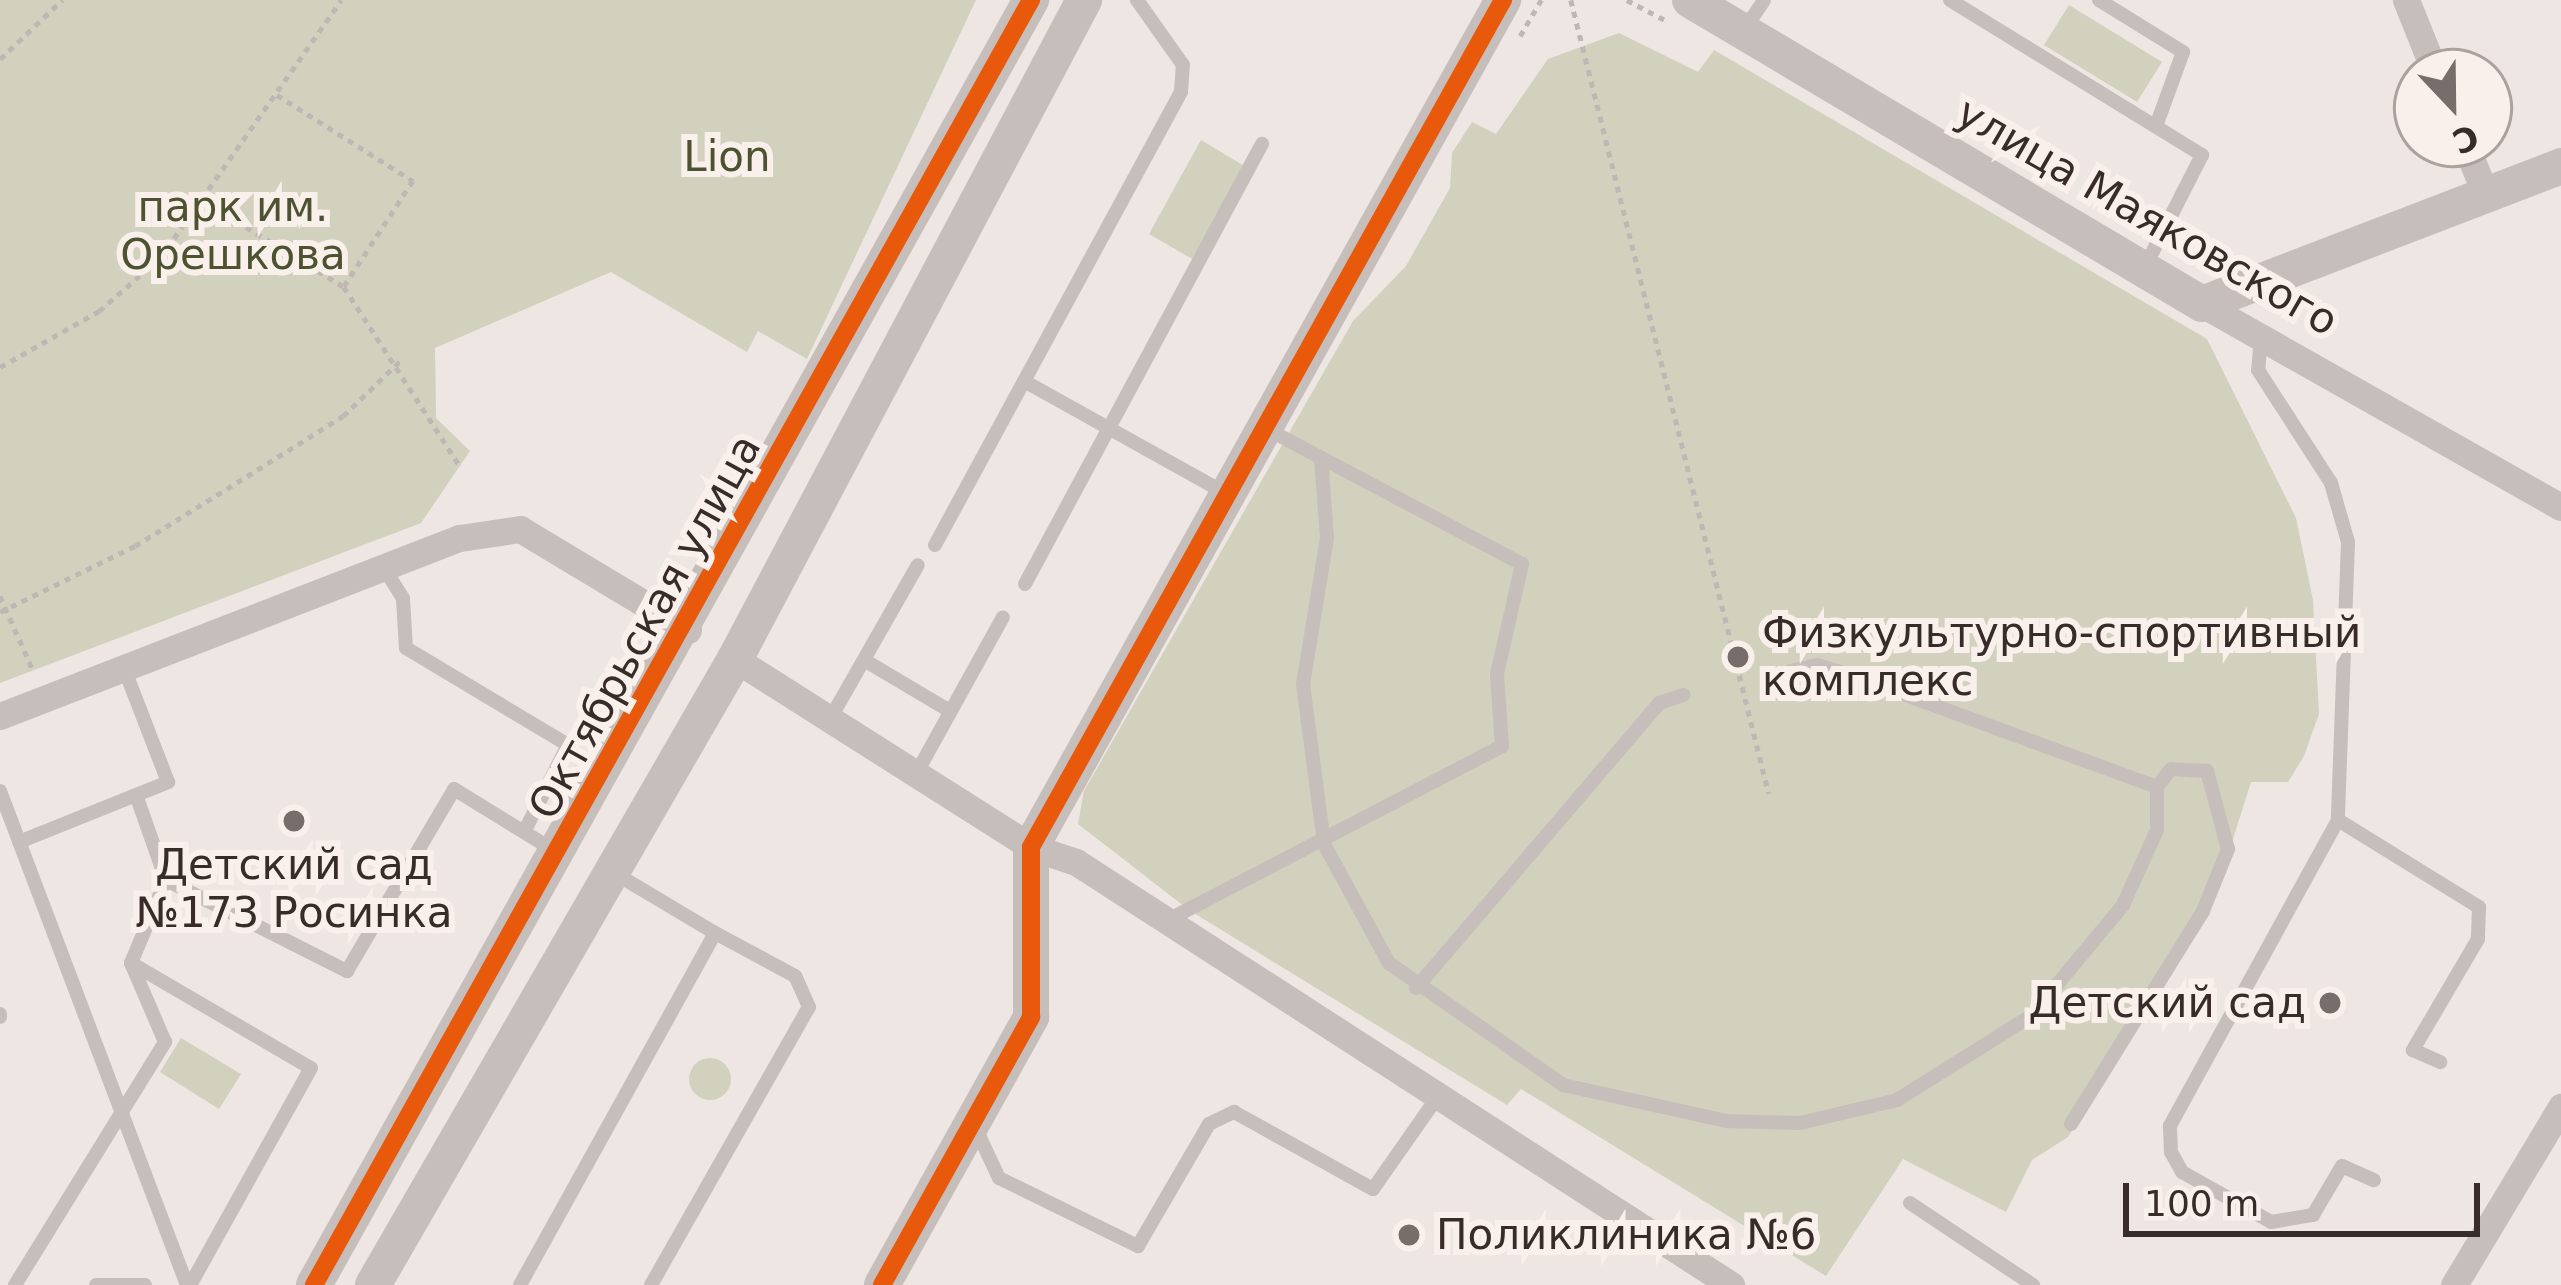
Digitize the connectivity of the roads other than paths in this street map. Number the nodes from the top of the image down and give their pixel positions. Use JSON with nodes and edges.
{"nodes":[{"id":1,"x":1031,"y":0,"type":"edge"},
{"id":2,"x":1084,"y":0,"type":"edge"},
{"id":3,"x":1137,"y":0,"type":"edge"},
{"id":4,"x":1503,"y":0,"type":"edge"},
{"id":5,"x":1690,"y":0,"type":"edge"},
{"id":6,"x":1764,"y":0,"type":"edge"},
{"id":7,"x":1950,"y":0,"type":"edge"},
{"id":8,"x":2099,"y":0,"type":"edge"},
{"id":9,"x":2406,"y":0,"type":"edge"},
{"id":10,"x":1743,"y":32,"type":"junction"},
{"id":11,"x":2425,"y":48,"type":"edge"},
{"id":12,"x":2156,"y":125,"type":"junction"},
{"id":13,"x":1262,"y":145,"type":"dead end"},
{"id":14,"x":2561,"y":166,"type":"edge"},
{"id":15,"x":2475,"y":168,"type":"edge"},
{"id":16,"x":938,"y":170,"type":"junction"},
{"id":17,"x":2486,"y":194,"type":"junction"},
{"id":18,"x":980,"y":195,"type":"junction"},
{"id":19,"x":2144,"y":269,"type":"junction"},
{"id":20,"x":2202,"y":304,"type":"junction"},
{"id":21,"x":2261,"y":338,"type":"junction"},
{"id":22,"x":1024,"y":381,"type":"junction"},
{"id":23,"x":1109,"y":428,"type":"junction"},
{"id":24,"x":1264,"y":428,"type":"junction"},
{"id":25,"x":1321,"y":458,"type":"junction"},
{"id":26,"x":1228,"y":494,"type":"junction"},
{"id":27,"x":2561,"y":507,"type":"edge"},
{"id":28,"x":935,"y":545,"type":"dead end"},
{"id":29,"x":918,"y":565,"type":"dead end"},
{"id":30,"x":384,"y":568,"type":"junction"},
{"id":31,"x":1024,"y":584,"type":"dead end"},
{"id":32,"x":1003,"y":617,"type":"dead end"},
{"id":33,"x":688,"y":630,"type":"junction"},
{"id":34,"x":735,"y":658,"type":"junction"},
{"id":35,"x":864,"y":660,"type":"junction"},
{"id":36,"x":124,"y":668,"type":"junction"},
{"id":37,"x":1791,"y":671,"type":"dead end"},
{"id":38,"x":1684,"y":695,"type":"dead end"},
{"id":39,"x":950,"y":711,"type":"junction"},
{"id":40,"x":0,"y":716,"type":"edge"},
{"id":41,"x":830,"y":719,"type":"junction"},
{"id":42,"x":916,"y":774,"type":"junction"},
{"id":43,"x":2157,"y":787,"type":"junction"},
{"id":44,"x":0,"y":791,"type":"edge"},
{"id":45,"x":136,"y":795,"type":"junction"},
{"id":46,"x":2338,"y":820,"type":"junction"},
{"id":47,"x":524,"y":832,"type":"junction"},
{"id":48,"x":20,"y":842,"type":"junction"},
{"id":49,"x":1324,"y":844,"type":"junction"},
{"id":50,"x":1031,"y":847,"type":"junction"},
{"id":51,"x":560,"y":854,"type":"junction"},
{"id":52,"x":612,"y":871,"type":"junction"},
{"id":53,"x":166,"y":880,"type":"junction"},
{"id":54,"x":1166,"y":921,"type":"junction"},
{"id":55,"x":715,"y":934,"type":"junction"},
{"id":56,"x":131,"y":963,"type":"junction"},
{"id":57,"x":1416,"y":988,"type":"junction"},
{"id":58,"x":2440,"y":1061,"type":"dead end"},
{"id":59,"x":1438,"y":1096,"type":"junction"},
{"id":60,"x":2561,"y":1107,"type":"edge"},
{"id":61,"x":123,"y":1115,"type":"junction"},
{"id":62,"x":2071,"y":1124,"type":"dead end"},
{"id":63,"x":976,"y":1129,"type":"junction"},
{"id":64,"x":2374,"y":1180,"type":"dead end"},
{"id":65,"x":1910,"y":1203,"type":"dead end"},
{"id":66,"x":15,"y":1285,"type":"edge"},
{"id":67,"x":96,"y":1285,"type":"edge"},
{"id":68,"x":145,"y":1285,"type":"edge"},
{"id":69,"x":189,"y":1285,"type":"edge"},
{"id":70,"x":314,"y":1285,"type":"edge"},
{"id":71,"x":373,"y":1285,"type":"edge"},
{"id":72,"x":520,"y":1285,"type":"edge"},
{"id":73,"x":651,"y":1285,"type":"edge"},
{"id":74,"x":882,"y":1285,"type":"edge"},
{"id":75,"x":1731,"y":1285,"type":"edge"},
{"id":76,"x":2033,"y":1285,"type":"edge"},
{"id":77,"x":2454,"y":1285,"type":"edge"}],
"edges":[{"from":1,"to":16,"type":"street","name":"Октябрьская улица"},
{"from":2,"to":18,"type":"street"},
{"from":3,"to":22,"type":"lane"},
{"from":4,"to":24,"type":"street"},
{"from":5,"to":10,"type":"street","name":"улица Маяковского"},
{"from":6,"to":10,"type":"lane"},
{"from":7,"to":12,"type":"lane"},
{"from":8,"to":12,"type":"lane"},
{"from":9,"to":11,"type":"street"},
{"from":10,"to":19,"type":"street","name":"улица Маяковского"},
{"from":12,"to":19,"type":"lane"},
{"from":13,"to":23,"type":"lane"},
{"from":14,"to":17,"type":"street"},
{"from":15,"to":17,"type":"street"},
{"from":16,"to":18,"type":"street"},
{"from":16,"to":33,"type":"street","name":"Октябрьская улица"},
{"from":17,"to":20,"type":"street"},
{"from":18,"to":34,"type":"street"},
{"from":19,"to":20,"type":"street","name":"улица Маяковского"},
{"from":20,"to":21,"type":"street","name":"улица Маяковского"},
{"from":21,"to":27,"type":"street","name":"улица Маяковского"},
{"from":21,"to":46,"type":"lane"},
{"from":22,"to":23,"type":"lane"},
{"from":22,"to":28,"type":"lane"},
{"from":23,"to":26,"type":"lane"},
{"from":23,"to":31,"type":"lane"},
{"from":24,"to":25,"type":"lane"},
{"from":24,"to":26,"type":"street"},
{"from":25,"to":49,"type":"lane"},
{"from":25,"to":49,"type":"lane"},
{"from":26,"to":50,"type":"street"},
{"from":29,"to":35,"type":"lane"},
{"from":30,"to":33,"type":"street"},
{"from":30,"to":36,"type":"street"},
{"from":30,"to":47,"type":"lane"},
{"from":32,"to":39,"type":"lane"},
{"from":33,"to":51,"type":"street","name":"Октябрьская улица"},
{"from":34,"to":41,"type":"street"},
{"from":34,"to":52,"type":"street"},
{"from":35,"to":39,"type":"lane"},
{"from":35,"to":41,"type":"lane"},
{"from":36,"to":40,"type":"street"},
{"from":36,"to":45,"type":"lane"},
{"from":37,"to":43,"type":"lane"},
{"from":38,"to":57,"type":"lane"},
{"from":39,"to":42,"type":"lane"},
{"from":41,"to":42,"type":"street"},
{"from":42,"to":50,"type":"street"},
{"from":43,"to":57,"type":"lane"},
{"from":43,"to":62,"type":"lane"},
{"from":44,"to":48,"type":"lane"},
{"from":45,"to":48,"type":"lane"},
{"from":45,"to":53,"type":"lane"},
{"from":46,"to":58,"type":"lane"},
{"from":46,"to":64,"type":"lane"},
{"from":47,"to":51,"type":"lane"},
{"from":47,"to":53,"type":"lane"},
{"from":48,"to":61,"type":"lane"},
{"from":49,"to":54,"type":"lane"},
{"from":49,"to":57,"type":"lane"},
{"from":50,"to":54,"type":"street"},
{"from":50,"to":63,"type":"street"},
{"from":51,"to":70,"type":"street","name":"Октябрьская улица"},
{"from":52,"to":55,"type":"lane"},
{"from":52,"to":71,"type":"street"},
{"from":53,"to":56,"type":"lane"},
{"from":54,"to":59,"type":"street"},
{"from":55,"to":72,"type":"lane"},
{"from":55,"to":73,"type":"lane"},
{"from":56,"to":61,"type":"lane"},
{"from":56,"to":69,"type":"lane"},
{"from":59,"to":63,"type":"lane"},
{"from":59,"to":75,"type":"street"},
{"from":60,"to":77,"type":"street"},
{"from":61,"to":66,"type":"lane"},
{"from":61,"to":69,"type":"lane"},
{"from":63,"to":74,"type":"street"},
{"from":65,"to":76,"type":"lane"},
{"from":67,"to":68,"type":"lane"}]}
